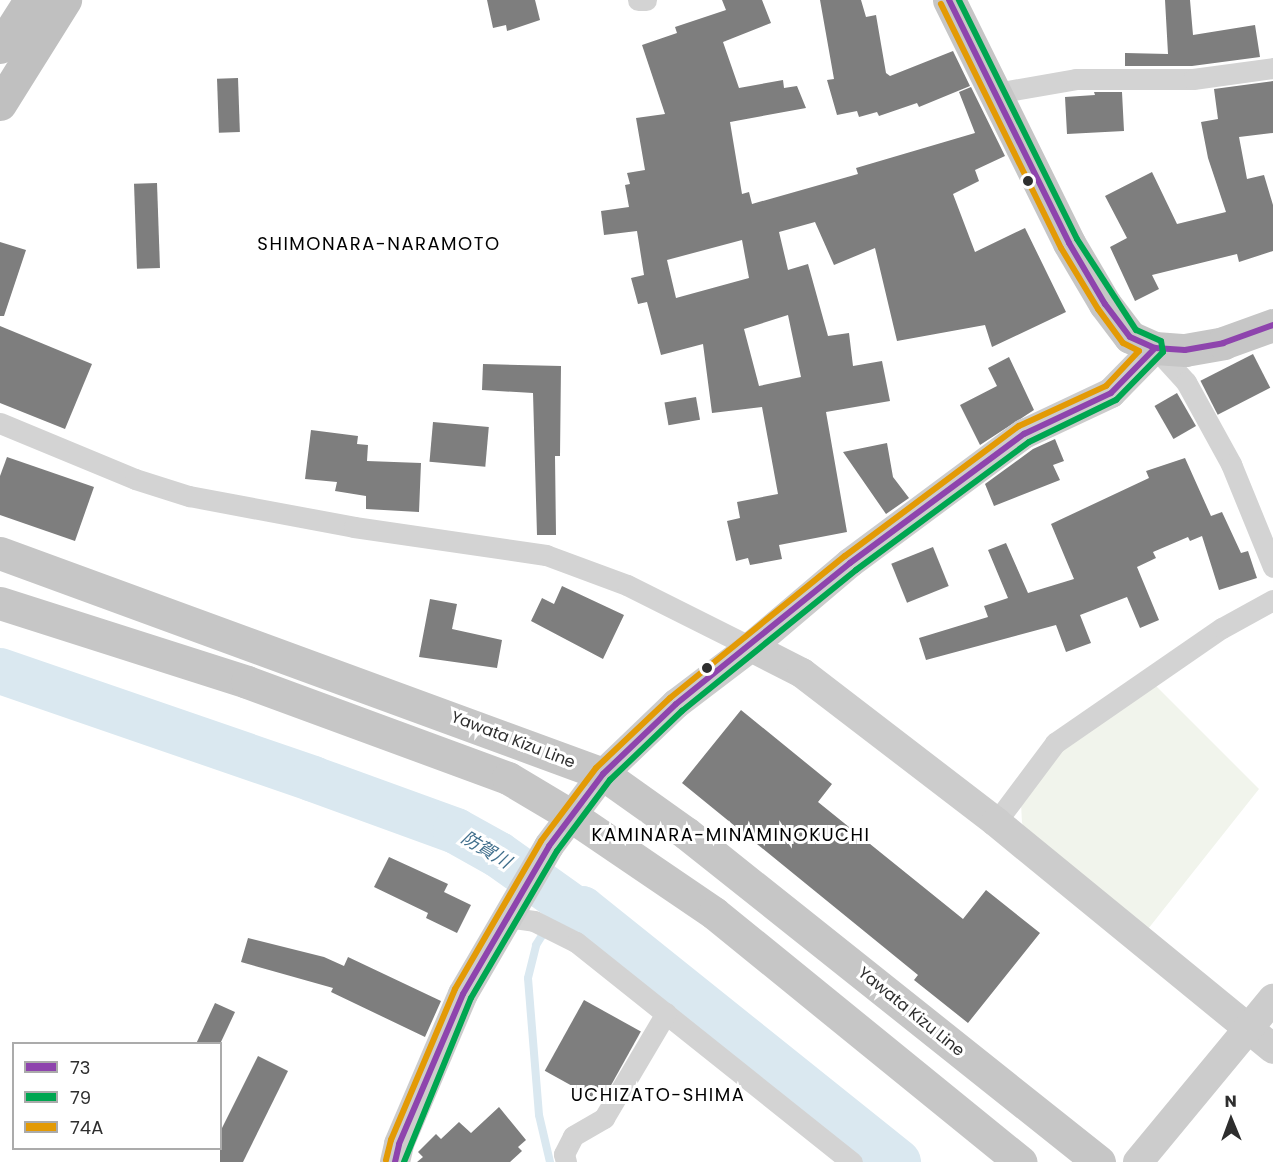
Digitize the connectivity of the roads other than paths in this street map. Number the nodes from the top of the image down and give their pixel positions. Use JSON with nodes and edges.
{"nodes":[{"id":1,"x":65,"y":0,"type":"edge"},
{"id":2,"x":638,"y":0,"type":"edge"},
{"id":3,"x":645,"y":0,"type":"edge"},
{"id":4,"x":949,"y":0,"type":"edge"},
{"id":5,"x":25,"y":2,"type":"edge"},
{"id":6,"x":0,"y":47,"type":"edge"},
{"id":7,"x":1273,"y":68,"type":"edge"},
{"id":8,"x":996,"y":93,"type":"junction"},
{"id":9,"x":0,"y":104,"type":"edge"},
{"id":10,"x":1273,"y":325,"type":"edge"},
{"id":11,"x":1155,"y":348,"type":"junction"},
{"id":12,"x":0,"y":423,"type":"edge"},
{"id":13,"x":0,"y":553,"type":"edge"},
{"id":14,"x":1273,"y":567,"type":"edge"},
{"id":15,"x":1273,"y":600,"type":"edge"},
{"id":16,"x":0,"y":603,"type":"edge"},
{"id":17,"x":752,"y":647,"type":"junction"},
{"id":18,"x":603,"y":774,"type":"junction"},
{"id":19,"x":570,"y":815,"type":"junction"},
{"id":20,"x":996,"y":822,"type":"junction"},
{"id":21,"x":506,"y":917,"type":"junction"},
{"id":22,"x":1273,"y":999,"type":"edge"},
{"id":23,"x":666,"y":1013,"type":"junction"},
{"id":24,"x":1248,"y":1029,"type":"junction"},
{"id":25,"x":1273,"y":1049,"type":"edge"},
{"id":26,"x":395,"y":1162,"type":"edge"},
{"id":27,"x":566,"y":1162,"type":"edge"},
{"id":28,"x":852,"y":1162,"type":"edge"},
{"id":29,"x":1020,"y":1162,"type":"edge"},
{"id":30,"x":1099,"y":1162,"type":"edge"},
{"id":31,"x":1138,"y":1162,"type":"edge"}],
"edges":[{"from":1,"to":9,"type":"highway"},
{"from":2,"to":3,"type":"street"},
{"from":4,"to":8,"type":"main road"},
{"from":5,"to":6,"type":"highway"},
{"from":7,"to":8,"type":"street"},
{"from":8,"to":11,"type":"main road"},
{"from":10,"to":11,"type":"main road"},
{"from":11,"to":14,"type":"street"},
{"from":11,"to":17,"type":"main road"},
{"from":12,"to":17,"type":"street"},
{"from":13,"to":18,"type":"main road","name":"Yawata Kizu Line"},
{"from":15,"to":20,"type":"street"},
{"from":16,"to":19,"type":"main road"},
{"from":17,"to":18,"type":"main road"},
{"from":17,"to":20,"type":"main road"},
{"from":18,"to":19,"type":"main road"},
{"from":18,"to":30,"type":"main road","name":"Yawata Kizu Line"},
{"from":19,"to":21,"type":"main road"},
{"from":19,"to":29,"type":"main road"},
{"from":20,"to":24,"type":"main road"},
{"from":21,"to":23,"type":"street"},
{"from":21,"to":26,"type":"main road"},
{"from":22,"to":24,"type":"main road"},
{"from":23,"to":27,"type":"street"},
{"from":23,"to":28,"type":"street"},
{"from":24,"to":25,"type":"main road"},
{"from":24,"to":31,"type":"main road"}]}
